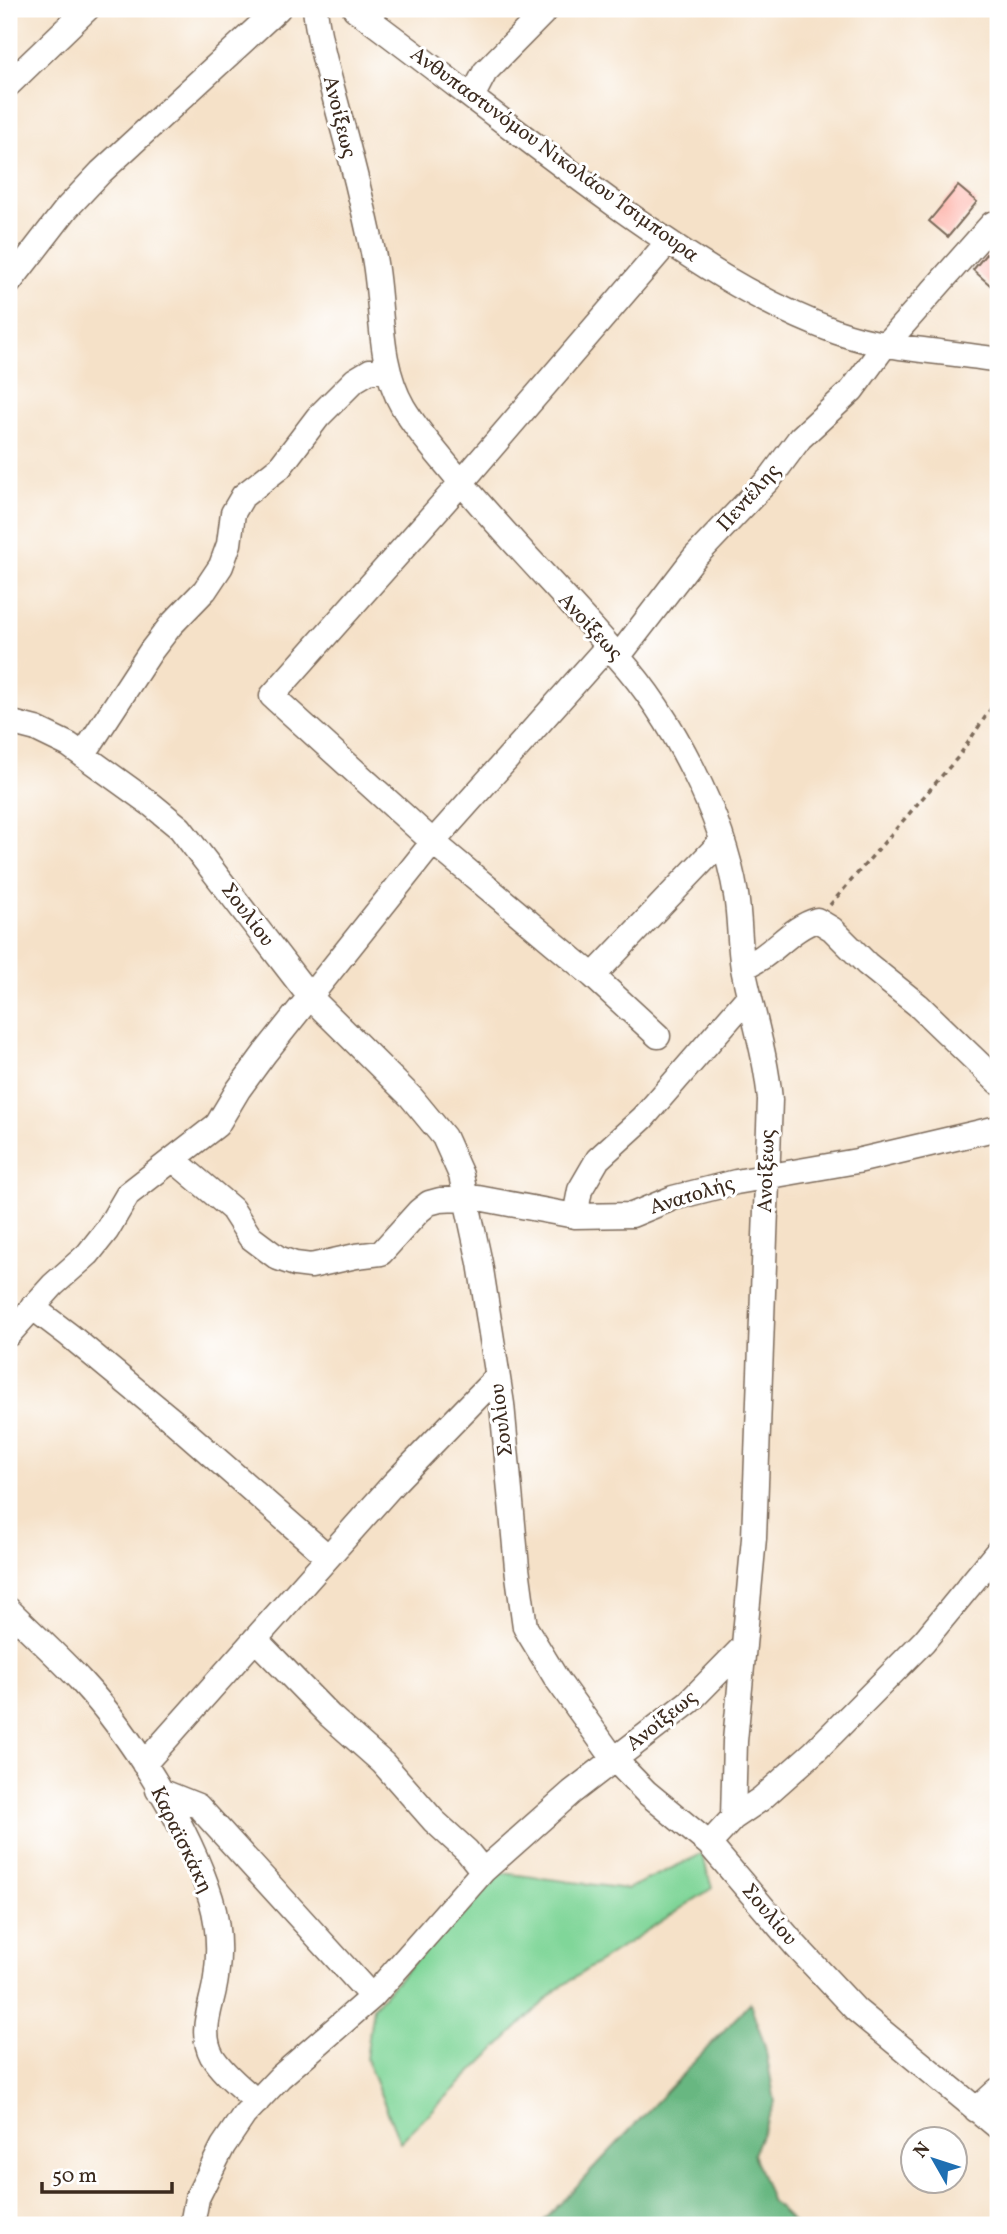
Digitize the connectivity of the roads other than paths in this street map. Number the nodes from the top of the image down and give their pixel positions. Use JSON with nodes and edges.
{"nodes":[{"id":1,"x":87,"y":9,"type":"edge"},
{"id":2,"x":278,"y":9,"type":"edge"},
{"id":3,"x":315,"y":9,"type":"edge"},
{"id":4,"x":355,"y":9,"type":"edge"},
{"id":5,"x":547,"y":9,"type":"edge"},
{"id":6,"x":9,"y":84,"type":"edge"},
{"id":7,"x":472,"y":97,"type":"junction"},
{"id":8,"x":992,"y":224,"type":"dead end"},
{"id":9,"x":668,"y":242,"type":"junction"},
{"id":10,"x":9,"y":283,"type":"edge"},
{"id":11,"x":885,"y":345,"type":"junction"},
{"id":12,"x":998,"y":360,"type":"edge"},
{"id":13,"x":388,"y":369,"type":"junction"},
{"id":14,"x":461,"y":483,"type":"junction"},
{"id":15,"x":613,"y":651,"type":"junction"},
{"id":16,"x":9,"y":722,"type":"edge"},
{"id":17,"x":83,"y":755,"type":"junction"},
{"id":18,"x":722,"y":841,"type":"junction"},
{"id":19,"x":433,"y":842,"type":"junction"},
{"id":20,"x":743,"y":967,"type":"junction"},
{"id":21,"x":593,"y":976,"type":"junction"},
{"id":22,"x":749,"y":996,"type":"junction"},
{"id":23,"x":310,"y":997,"type":"junction"},
{"id":24,"x":658,"y":1036,"type":"dead end"},
{"id":25,"x":998,"y":1082,"type":"edge"},
{"id":26,"x":998,"y":1128,"type":"edge"},
{"id":27,"x":174,"y":1160,"type":"junction"},
{"id":28,"x":767,"y":1175,"type":"junction"},
{"id":29,"x":467,"y":1198,"type":"junction"},
{"id":30,"x":575,"y":1216,"type":"junction"},
{"id":31,"x":32,"y":1307,"type":"junction"},
{"id":32,"x":9,"y":1334,"type":"edge"},
{"id":33,"x":497,"y":1377,"type":"junction"},
{"id":34,"x":998,"y":1551,"type":"edge"},
{"id":35,"x":327,"y":1556,"type":"junction"},
{"id":36,"x":9,"y":1610,"type":"edge"},
{"id":37,"x":254,"y":1639,"type":"junction"},
{"id":38,"x":744,"y":1646,"type":"junction"},
{"id":39,"x":614,"y":1759,"type":"junction"},
{"id":40,"x":144,"y":1764,"type":"junction"},
{"id":41,"x":158,"y":1790,"type":"junction"},
{"id":42,"x":733,"y":1818,"type":"junction"},
{"id":43,"x":709,"y":1844,"type":"junction"},
{"id":44,"x":484,"y":1871,"type":"junction"},
{"id":45,"x":372,"y":1997,"type":"junction"},
{"id":46,"x":998,"y":2090,"type":"edge"},
{"id":47,"x":257,"y":2102,"type":"junction"},
{"id":48,"x":976,"y":2110,"type":"junction"},
{"id":49,"x":998,"y":2127,"type":"edge"},
{"id":50,"x":192,"y":2225,"type":"edge"}],
"edges":[{"from":1,"to":6,"type":"street"},
{"from":2,"to":10,"type":"street"},
{"from":3,"to":13,"type":"street","name":"Ανοίξεως"},
{"from":4,"to":7,"type":"street","name":"Ανθυπαστυνόμου Νικολάου Τσιμπουρα"},
{"from":5,"to":7,"type":"street"},
{"from":7,"to":9,"type":"street","name":"Ανθυπαστυνόμου Νικολάου Τσιμπουρα"},
{"from":8,"to":11,"type":"street","name":"Πεντέλης"},
{"from":9,"to":11,"type":"street","name":"Ανθυπαστυνόμου Νικολάου Τσιμπουρα"},
{"from":9,"to":14,"type":"street"},
{"from":11,"to":12,"type":"street","name":"Ανθυπαστυνόμου Νικολάου Τσιμπουρα"},
{"from":11,"to":15,"type":"street","name":"Πεντέλης"},
{"from":13,"to":14,"type":"street","name":"Ανοίξεως"},
{"from":13,"to":17,"type":"street"},
{"from":14,"to":15,"type":"street","name":"Ανοίξεως"},
{"from":14,"to":19,"type":"street"},
{"from":15,"to":18,"type":"street","name":"Ανοίξεως"},
{"from":15,"to":19,"type":"street","name":"Πεντέλης"},
{"from":16,"to":17,"type":"street","name":"Σουλίου"},
{"from":17,"to":23,"type":"street","name":"Σουλίου"},
{"from":18,"to":20,"type":"street","name":"Ανοίξεως"},
{"from":18,"to":21,"type":"street"},
{"from":19,"to":21,"type":"street"},
{"from":19,"to":23,"type":"street","name":"Πεντέλης"},
{"from":20,"to":22,"type":"street","name":"Ανοίξεως"},
{"from":20,"to":25,"type":"street"},
{"from":21,"to":24,"type":"street"},
{"from":22,"to":28,"type":"street","name":"Ανοίξεως"},
{"from":22,"to":30,"type":"street"},
{"from":23,"to":27,"type":"street","name":"Πεντέλης"},
{"from":23,"to":29,"type":"street","name":"Σουλίου"},
{"from":26,"to":28,"type":"street","name":"Ανατολής"},
{"from":27,"to":29,"type":"street","name":"Ανατολής"},
{"from":27,"to":31,"type":"street","name":"Πεντέλης"},
{"from":28,"to":30,"type":"street","name":"Ανατολής"},
{"from":28,"to":38,"type":"street","name":"Ανοίξεως"},
{"from":29,"to":30,"type":"street","name":"Ανατολής"},
{"from":29,"to":33,"type":"street","name":"Σουλίου"},
{"from":31,"to":32,"type":"street","name":"Πεντέλης"},
{"from":31,"to":35,"type":"street"},
{"from":33,"to":35,"type":"street"},
{"from":33,"to":39,"type":"street","name":"Σουλίου"},
{"from":34,"to":42,"type":"street"},
{"from":35,"to":37,"type":"street"},
{"from":36,"to":40,"type":"street","name":"Καραϊσκάκη"},
{"from":37,"to":40,"type":"street"},
{"from":37,"to":44,"type":"street"},
{"from":38,"to":39,"type":"street","name":"Ανοίξεως"},
{"from":38,"to":42,"type":"street"},
{"from":39,"to":43,"type":"street","name":"Σουλίου"},
{"from":39,"to":44,"type":"street","name":"Ανοίξεως"},
{"from":40,"to":41,"type":"street","name":"Καραϊσκάκη"},
{"from":41,"to":45,"type":"street"},
{"from":41,"to":47,"type":"street","name":"Καραϊσκάκη"},
{"from":42,"to":43,"type":"street"},
{"from":43,"to":48,"type":"street","name":"Σουλίου"},
{"from":44,"to":45,"type":"street","name":"Ανοίξεως"},
{"from":45,"to":47,"type":"street","name":"Ανοίξεως"},
{"from":46,"to":48,"type":"street"},
{"from":47,"to":50,"type":"street","name":"Ανοίξεως"},
{"from":48,"to":49,"type":"street","name":"Σουλίου"}]}
